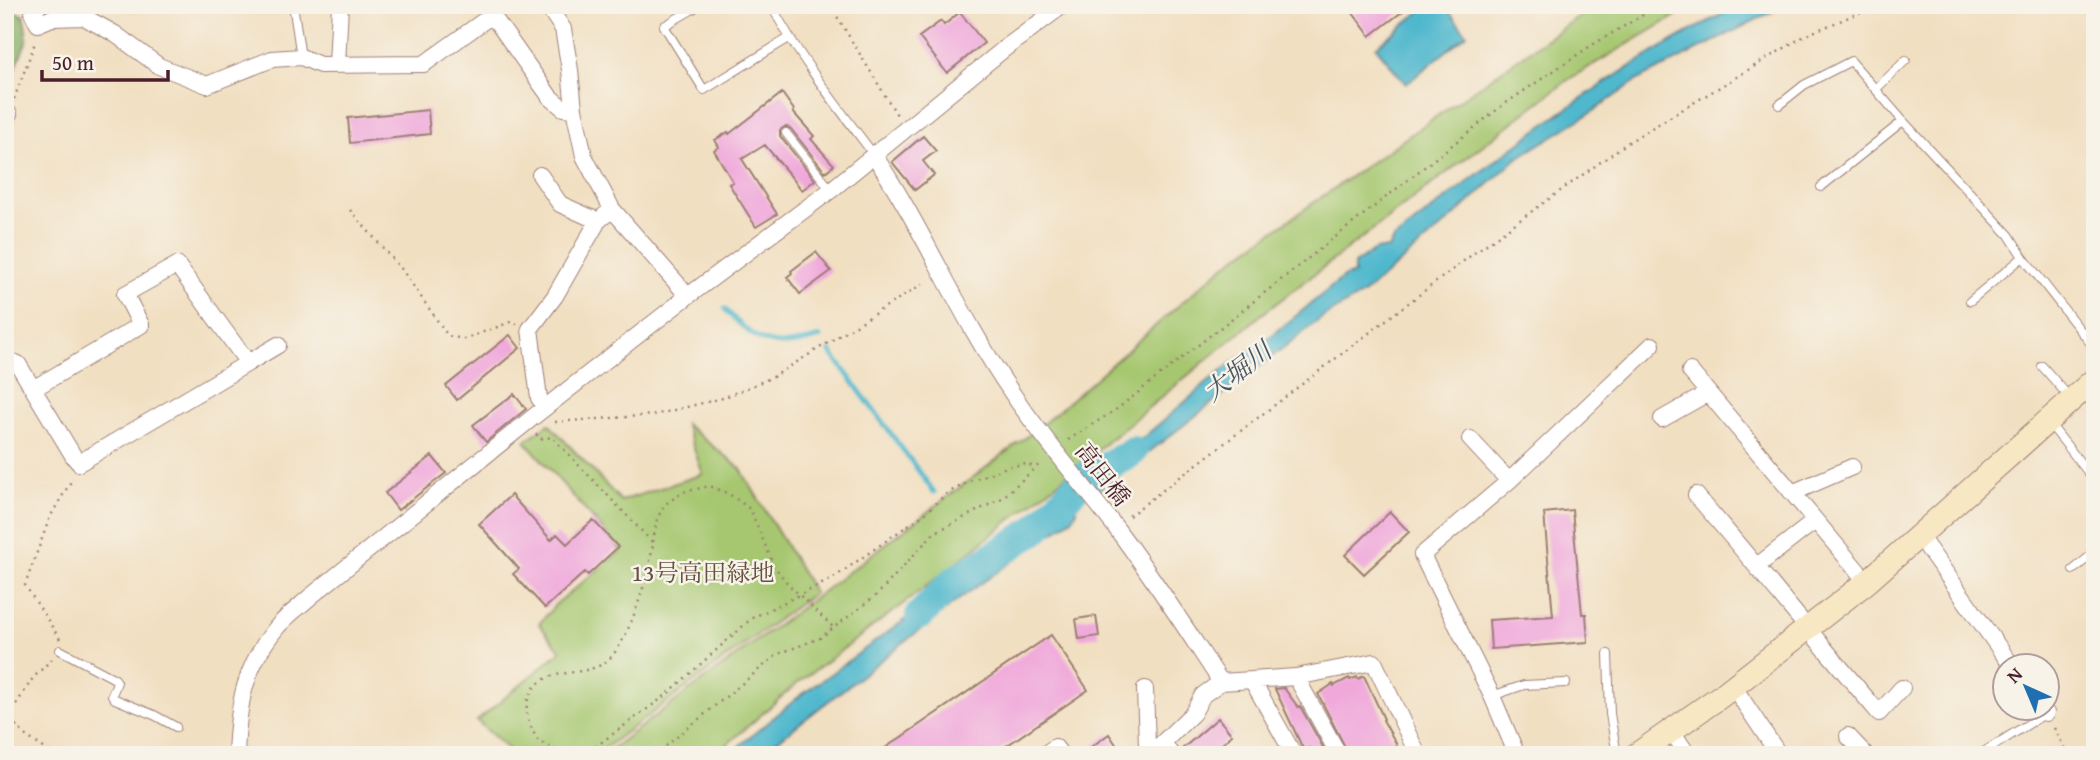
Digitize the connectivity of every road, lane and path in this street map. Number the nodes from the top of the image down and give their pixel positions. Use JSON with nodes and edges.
{"nodes":[{"id":1,"x":39,"y":5,"type":"edge"},
{"id":2,"x":340,"y":5,"type":"edge"},
{"id":3,"x":547,"y":5,"type":"edge"},
{"id":4,"x":700,"y":5,"type":"edge"},
{"id":5,"x":771,"y":5,"type":"edge"},
{"id":6,"x":830,"y":5,"type":"edge"},
{"id":7,"x":1063,"y":5,"type":"edge"},
{"id":8,"x":1660,"y":5,"type":"edge"},
{"id":9,"x":1878,"y":5,"type":"edge"},
{"id":10,"x":489,"y":10,"type":"edge"},
{"id":11,"x":294,"y":11,"type":"dead end"},
{"id":12,"x":43,"y":24,"type":"junction"},
{"id":13,"x":789,"y":38,"type":"junction"},
{"id":14,"x":301,"y":57,"type":"junction"},
{"id":15,"x":1906,"y":60,"type":"dead end"},
{"id":16,"x":337,"y":65,"type":"junction"},
{"id":17,"x":1876,"y":89,"type":"junction"},
{"id":18,"x":1779,"y":105,"type":"dead end"},
{"id":19,"x":574,"y":109,"type":"junction"},
{"id":20,"x":7,"y":113,"type":"edge"},
{"id":21,"x":1903,"y":121,"type":"junction"},
{"id":22,"x":906,"y":129,"type":"junction"},
{"id":23,"x":786,"y":133,"type":"dead end"},
{"id":24,"x":874,"y":155,"type":"junction"},
{"id":25,"x":540,"y":175,"type":"dead end"},
{"id":26,"x":1821,"y":187,"type":"dead end"},
{"id":27,"x":831,"y":190,"type":"junction"},
{"id":28,"x":612,"y":209,"type":"junction"},
{"id":29,"x":350,"y":210,"type":"dead end"},
{"id":30,"x":598,"y":221,"type":"junction"},
{"id":31,"x":2023,"y":257,"type":"junction"},
{"id":32,"x":941,"y":273,"type":"junction"},
{"id":33,"x":688,"y":296,"type":"junction"},
{"id":34,"x":1970,"y":300,"type":"dead end"},
{"id":35,"x":530,"y":329,"type":"junction"},
{"id":36,"x":278,"y":345,"type":"dead end"},
{"id":37,"x":1652,"y":345,"type":"dead end"},
{"id":38,"x":2095,"y":349,"type":"edge"},
{"id":39,"x":5,"y":359,"type":"edge"},
{"id":40,"x":248,"y":363,"type":"junction"},
{"id":41,"x":2042,"y":366,"type":"dead end"},
{"id":42,"x":1690,"y":371,"type":"dead end"},
{"id":43,"x":2095,"y":379,"type":"edge"},
{"id":44,"x":33,"y":389,"type":"junction"},
{"id":45,"x":1708,"y":393,"type":"junction"},
{"id":46,"x":2072,"y":400,"type":"junction"},
{"id":47,"x":541,"y":411,"type":"junction"},
{"id":48,"x":1662,"y":419,"type":"dead end"},
{"id":49,"x":2048,"y":422,"type":"junction"},
{"id":50,"x":534,"y":432,"type":"dead end"},
{"id":51,"x":1470,"y":439,"type":"dead end"},
{"id":52,"x":1055,"y":451,"type":"junction"},
{"id":53,"x":79,"y":463,"type":"junction"},
{"id":54,"x":1852,"y":467,"type":"dead end"},
{"id":55,"x":1034,"y":469,"type":"junction"},
{"id":56,"x":1509,"y":481,"type":"junction"},
{"id":57,"x":2095,"y":481,"type":"edge"},
{"id":58,"x":1792,"y":493,"type":"junction"},
{"id":59,"x":1696,"y":495,"type":"dead end"},
{"id":60,"x":1815,"y":521,"type":"junction"},
{"id":61,"x":1115,"y":526,"type":"junction"},
{"id":62,"x":1920,"y":537,"type":"junction"},
{"id":63,"x":653,"y":543,"type":"junction"},
{"id":64,"x":2095,"y":552,"type":"edge"},
{"id":65,"x":1757,"y":566,"type":"junction"},
{"id":66,"x":2073,"y":570,"type":"dead end"},
{"id":67,"x":1867,"y":582,"type":"junction"},
{"id":68,"x":799,"y":596,"type":"junction"},
{"id":69,"x":834,"y":628,"type":"junction"},
{"id":70,"x":1806,"y":629,"type":"junction"},
{"id":71,"x":60,"y":650,"type":"junction"},
{"id":72,"x":2002,"y":652,"type":"edge"},
{"id":73,"x":1608,"y":654,"type":"dead end"},
{"id":74,"x":1296,"y":677,"type":"junction"},
{"id":75,"x":1252,"y":680,"type":"junction"},
{"id":76,"x":1221,"y":682,"type":"junction"},
{"id":77,"x":1566,"y":682,"type":"dead end"},
{"id":78,"x":1733,"y":686,"type":"junction"},
{"id":79,"x":1902,"y":688,"type":"dead end"},
{"id":80,"x":1145,"y":689,"type":"dead end"},
{"id":81,"x":1492,"y":696,"type":"junction"},
{"id":82,"x":2027,"y":722,"type":"edge"},
{"id":83,"x":2050,"y":722,"type":"edge"},
{"id":84,"x":176,"y":727,"type":"dead end"},
{"id":85,"x":1671,"y":730,"type":"junction"},
{"id":86,"x":1848,"y":736,"type":"dead end"},
{"id":87,"x":1166,"y":739,"type":"junction"},
{"id":88,"x":1152,"y":753,"type":"edge"},
{"id":89,"x":1415,"y":754,"type":"edge"},
{"id":90,"x":54,"y":755,"type":"edge"},
{"id":91,"x":236,"y":755,"type":"edge"},
{"id":92,"x":569,"y":755,"type":"edge"},
{"id":93,"x":584,"y":755,"type":"edge"},
{"id":94,"x":655,"y":755,"type":"edge"},
{"id":95,"x":1044,"y":755,"type":"edge"},
{"id":96,"x":1061,"y":755,"type":"edge"},
{"id":97,"x":1175,"y":755,"type":"edge"},
{"id":98,"x":1294,"y":755,"type":"edge"},
{"id":99,"x":1339,"y":755,"type":"edge"},
{"id":100,"x":1517,"y":755,"type":"edge"},
{"id":101,"x":1617,"y":755,"type":"edge"},
{"id":102,"x":1636,"y":755,"type":"edge"},
{"id":103,"x":1688,"y":755,"type":"edge"},
{"id":104,"x":1779,"y":755,"type":"edge"},
{"id":105,"x":1866,"y":755,"type":"edge"},
{"id":106,"x":1979,"y":755,"type":"edge"},
{"id":107,"x":2068,"y":755,"type":"edge"}],
"edges":[{"from":1,"to":12,"type":"street"},
{"from":2,"to":16,"type":"street"},
{"from":3,"to":19,"type":"street"},
{"from":4,"to":13,"type":"lane"},
{"from":5,"to":13,"type":"lane"},
{"from":6,"to":22,"type":"path"},
{"from":7,"to":22,"type":"street"},
{"from":8,"to":52,"type":"path"},
{"from":9,"to":61,"type":"path"},
{"from":10,"to":16,"type":"street"},
{"from":10,"to":19,"type":"street"},
{"from":11,"to":14,"type":"lane"},
{"from":12,"to":14,"type":"street"},
{"from":12,"to":20,"type":"path"},
{"from":13,"to":24,"type":"lane"},
{"from":14,"to":16,"type":"street"},
{"from":15,"to":17,"type":"lane"},
{"from":17,"to":18,"type":"lane"},
{"from":17,"to":21,"type":"lane"},
{"from":19,"to":28,"type":"street"},
{"from":21,"to":26,"type":"lane"},
{"from":21,"to":31,"type":"lane"},
{"from":22,"to":24,"type":"street"},
{"from":23,"to":27,"type":"lane"},
{"from":24,"to":27,"type":"street"},
{"from":24,"to":32,"type":"street","name":"高田橋"},
{"from":25,"to":30,"type":"street"},
{"from":27,"to":33,"type":"street"},
{"from":28,"to":30,"type":"street"},
{"from":28,"to":33,"type":"street"},
{"from":29,"to":35,"type":"path"},
{"from":30,"to":35,"type":"street"},
{"from":31,"to":34,"type":"lane"},
{"from":31,"to":38,"type":"lane"},
{"from":32,"to":47,"type":"path"},
{"from":32,"to":52,"type":"street","name":"高田橋"},
{"from":33,"to":47,"type":"street"},
{"from":35,"to":47,"type":"street"},
{"from":36,"to":40,"type":"street"},
{"from":37,"to":56,"type":"street"},
{"from":39,"to":44,"type":"street"},
{"from":40,"to":44,"type":"street"},
{"from":40,"to":53,"type":"street"},
{"from":41,"to":46,"type":"lane"},
{"from":42,"to":45,"type":"street"},
{"from":43,"to":46,"type":"street"},
{"from":44,"to":53,"type":"street"},
{"from":45,"to":48,"type":"street"},
{"from":45,"to":58,"type":"street"},
{"from":46,"to":49,"type":"street"},
{"from":47,"to":91,"type":"street"},
{"from":49,"to":57,"type":"lane"},
{"from":49,"to":62,"type":"street"},
{"from":50,"to":63,"type":"path"},
{"from":51,"to":56,"type":"street"},
{"from":52,"to":55,"type":"path"},
{"from":52,"to":61,"type":"street","name":"高田橋"},
{"from":53,"to":71,"type":"path"},
{"from":54,"to":58,"type":"street"},
{"from":55,"to":68,"type":"path"},
{"from":55,"to":69,"type":"path"},
{"from":56,"to":81,"type":"street"},
{"from":58,"to":60,"type":"street"},
{"from":59,"to":65,"type":"street"},
{"from":60,"to":65,"type":"street"},
{"from":60,"to":67,"type":"street"},
{"from":61,"to":76,"type":"street","name":"高田橋"},
{"from":62,"to":67,"type":"street"},
{"from":62,"to":72,"type":"street"},
{"from":63,"to":68,"type":"path"},
{"from":63,"to":92,"type":"path"},
{"from":64,"to":66,"type":"lane"},
{"from":65,"to":70,"type":"street"},
{"from":67,"to":70,"type":"street"},
{"from":68,"to":69,"type":"path"},
{"from":68,"to":93,"type":"path"},
{"from":69,"to":94,"type":"path"},
{"from":70,"to":78,"type":"street"},
{"from":70,"to":79,"type":"street"},
{"from":71,"to":84,"type":"lane"},
{"from":71,"to":90,"type":"path"},
{"from":73,"to":101,"type":"lane"},
{"from":74,"to":75,"type":"street"},
{"from":74,"to":89,"type":"street"},
{"from":74,"to":99,"type":"street"},
{"from":75,"to":76,"type":"street"},
{"from":75,"to":98,"type":"street"},
{"from":76,"to":87,"type":"street"},
{"from":77,"to":81,"type":"lane"},
{"from":78,"to":85,"type":"street"},
{"from":78,"to":104,"type":"street"},
{"from":80,"to":88,"type":"street"},
{"from":81,"to":100,"type":"street"},
{"from":82,"to":106,"type":"lane"},
{"from":83,"to":107,"type":"path"},
{"from":85,"to":102,"type":"street"},
{"from":85,"to":103,"type":"street"},
{"from":86,"to":105,"type":"street"},
{"from":87,"to":88,"type":"street"},
{"from":87,"to":97,"type":"lane"},
{"from":95,"to":96,"type":"street"}]}
